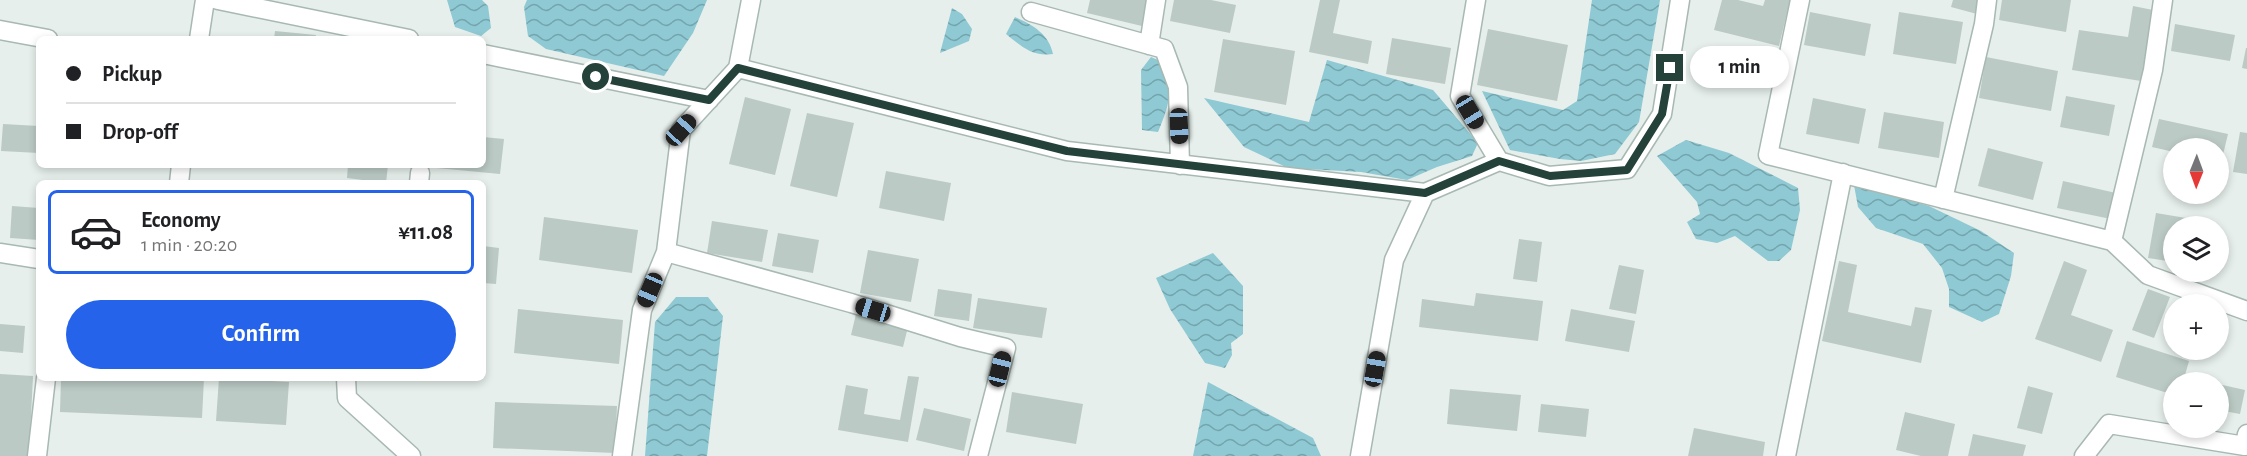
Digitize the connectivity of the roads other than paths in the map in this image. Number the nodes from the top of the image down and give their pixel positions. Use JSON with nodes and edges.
{"nodes":[{"id":1,"x":205,"y":0,"type":"edge"},
{"id":2,"x":218,"y":0,"type":"edge"},
{"id":3,"x":751,"y":0,"type":"edge"},
{"id":4,"x":1156,"y":0,"type":"edge"},
{"id":5,"x":1476,"y":0,"type":"edge"},
{"id":6,"x":1680,"y":0,"type":"edge"},
{"id":7,"x":1800,"y":0,"type":"edge"},
{"id":8,"x":1988,"y":0,"type":"edge"},
{"id":9,"x":2163,"y":0,"type":"edge"},
{"id":10,"x":1031,"y":12,"type":"dead end"},
{"id":11,"x":0,"y":30,"type":"edge"},
{"id":12,"x":199,"y":36,"type":"edge"},
{"id":13,"x":394,"y":36,"type":"edge"},
{"id":14,"x":36,"y":37,"type":"edge"},
{"id":15,"x":1149,"y":45,"type":"junction"},
{"id":16,"x":486,"y":55,"type":"edge"},
{"id":17,"x":738,"y":68,"type":"junction"},
{"id":18,"x":709,"y":100,"type":"junction"},
{"id":19,"x":1499,"y":161,"type":"junction"},
{"id":20,"x":1180,"y":165,"type":"junction"},
{"id":21,"x":1843,"y":173,"type":"junction"},
{"id":22,"x":1425,"y":193,"type":"junction"},
{"id":23,"x":1943,"y":199,"type":"junction"},
{"id":24,"x":2112,"y":241,"type":"junction"},
{"id":25,"x":666,"y":252,"type":"junction"},
{"id":26,"x":0,"y":253,"type":"edge"},
{"id":27,"x":36,"y":259,"type":"edge"},
{"id":28,"x":2247,"y":311,"type":"edge"},
{"id":29,"x":46,"y":381,"type":"edge"},
{"id":30,"x":346,"y":381,"type":"edge"},
{"id":31,"x":2247,"y":434,"type":"edge"},
{"id":32,"x":37,"y":456,"type":"edge"},
{"id":33,"x":411,"y":456,"type":"edge"},
{"id":34,"x":622,"y":456,"type":"edge"},
{"id":35,"x":978,"y":456,"type":"edge"},
{"id":36,"x":1360,"y":456,"type":"edge"},
{"id":37,"x":1786,"y":456,"type":"edge"},
{"id":38,"x":2084,"y":456,"type":"edge"}],
"edges":[{"from":1,"to":12,"type":"street"},
{"from":2,"to":13,"type":"street"},
{"from":3,"to":17,"type":"street"},
{"from":4,"to":15,"type":"street"},
{"from":5,"to":19,"type":"street"},
{"from":6,"to":19,"type":"street"},
{"from":7,"to":21,"type":"street"},
{"from":8,"to":23,"type":"street"},
{"from":9,"to":24,"type":"street"},
{"from":10,"to":15,"type":"street"},
{"from":11,"to":14,"type":"street"},
{"from":15,"to":20,"type":"street"},
{"from":16,"to":18,"type":"street"},
{"from":17,"to":18,"type":"street"},
{"from":17,"to":20,"type":"street"},
{"from":18,"to":25,"type":"street"},
{"from":19,"to":22,"type":"street"},
{"from":20,"to":22,"type":"street"},
{"from":21,"to":23,"type":"street"},
{"from":21,"to":37,"type":"street"},
{"from":22,"to":36,"type":"street"},
{"from":23,"to":24,"type":"street"},
{"from":24,"to":28,"type":"street"},
{"from":25,"to":34,"type":"street"},
{"from":25,"to":35,"type":"street"},
{"from":26,"to":27,"type":"street"},
{"from":29,"to":32,"type":"street"},
{"from":30,"to":33,"type":"street"},
{"from":31,"to":38,"type":"street"}]}
